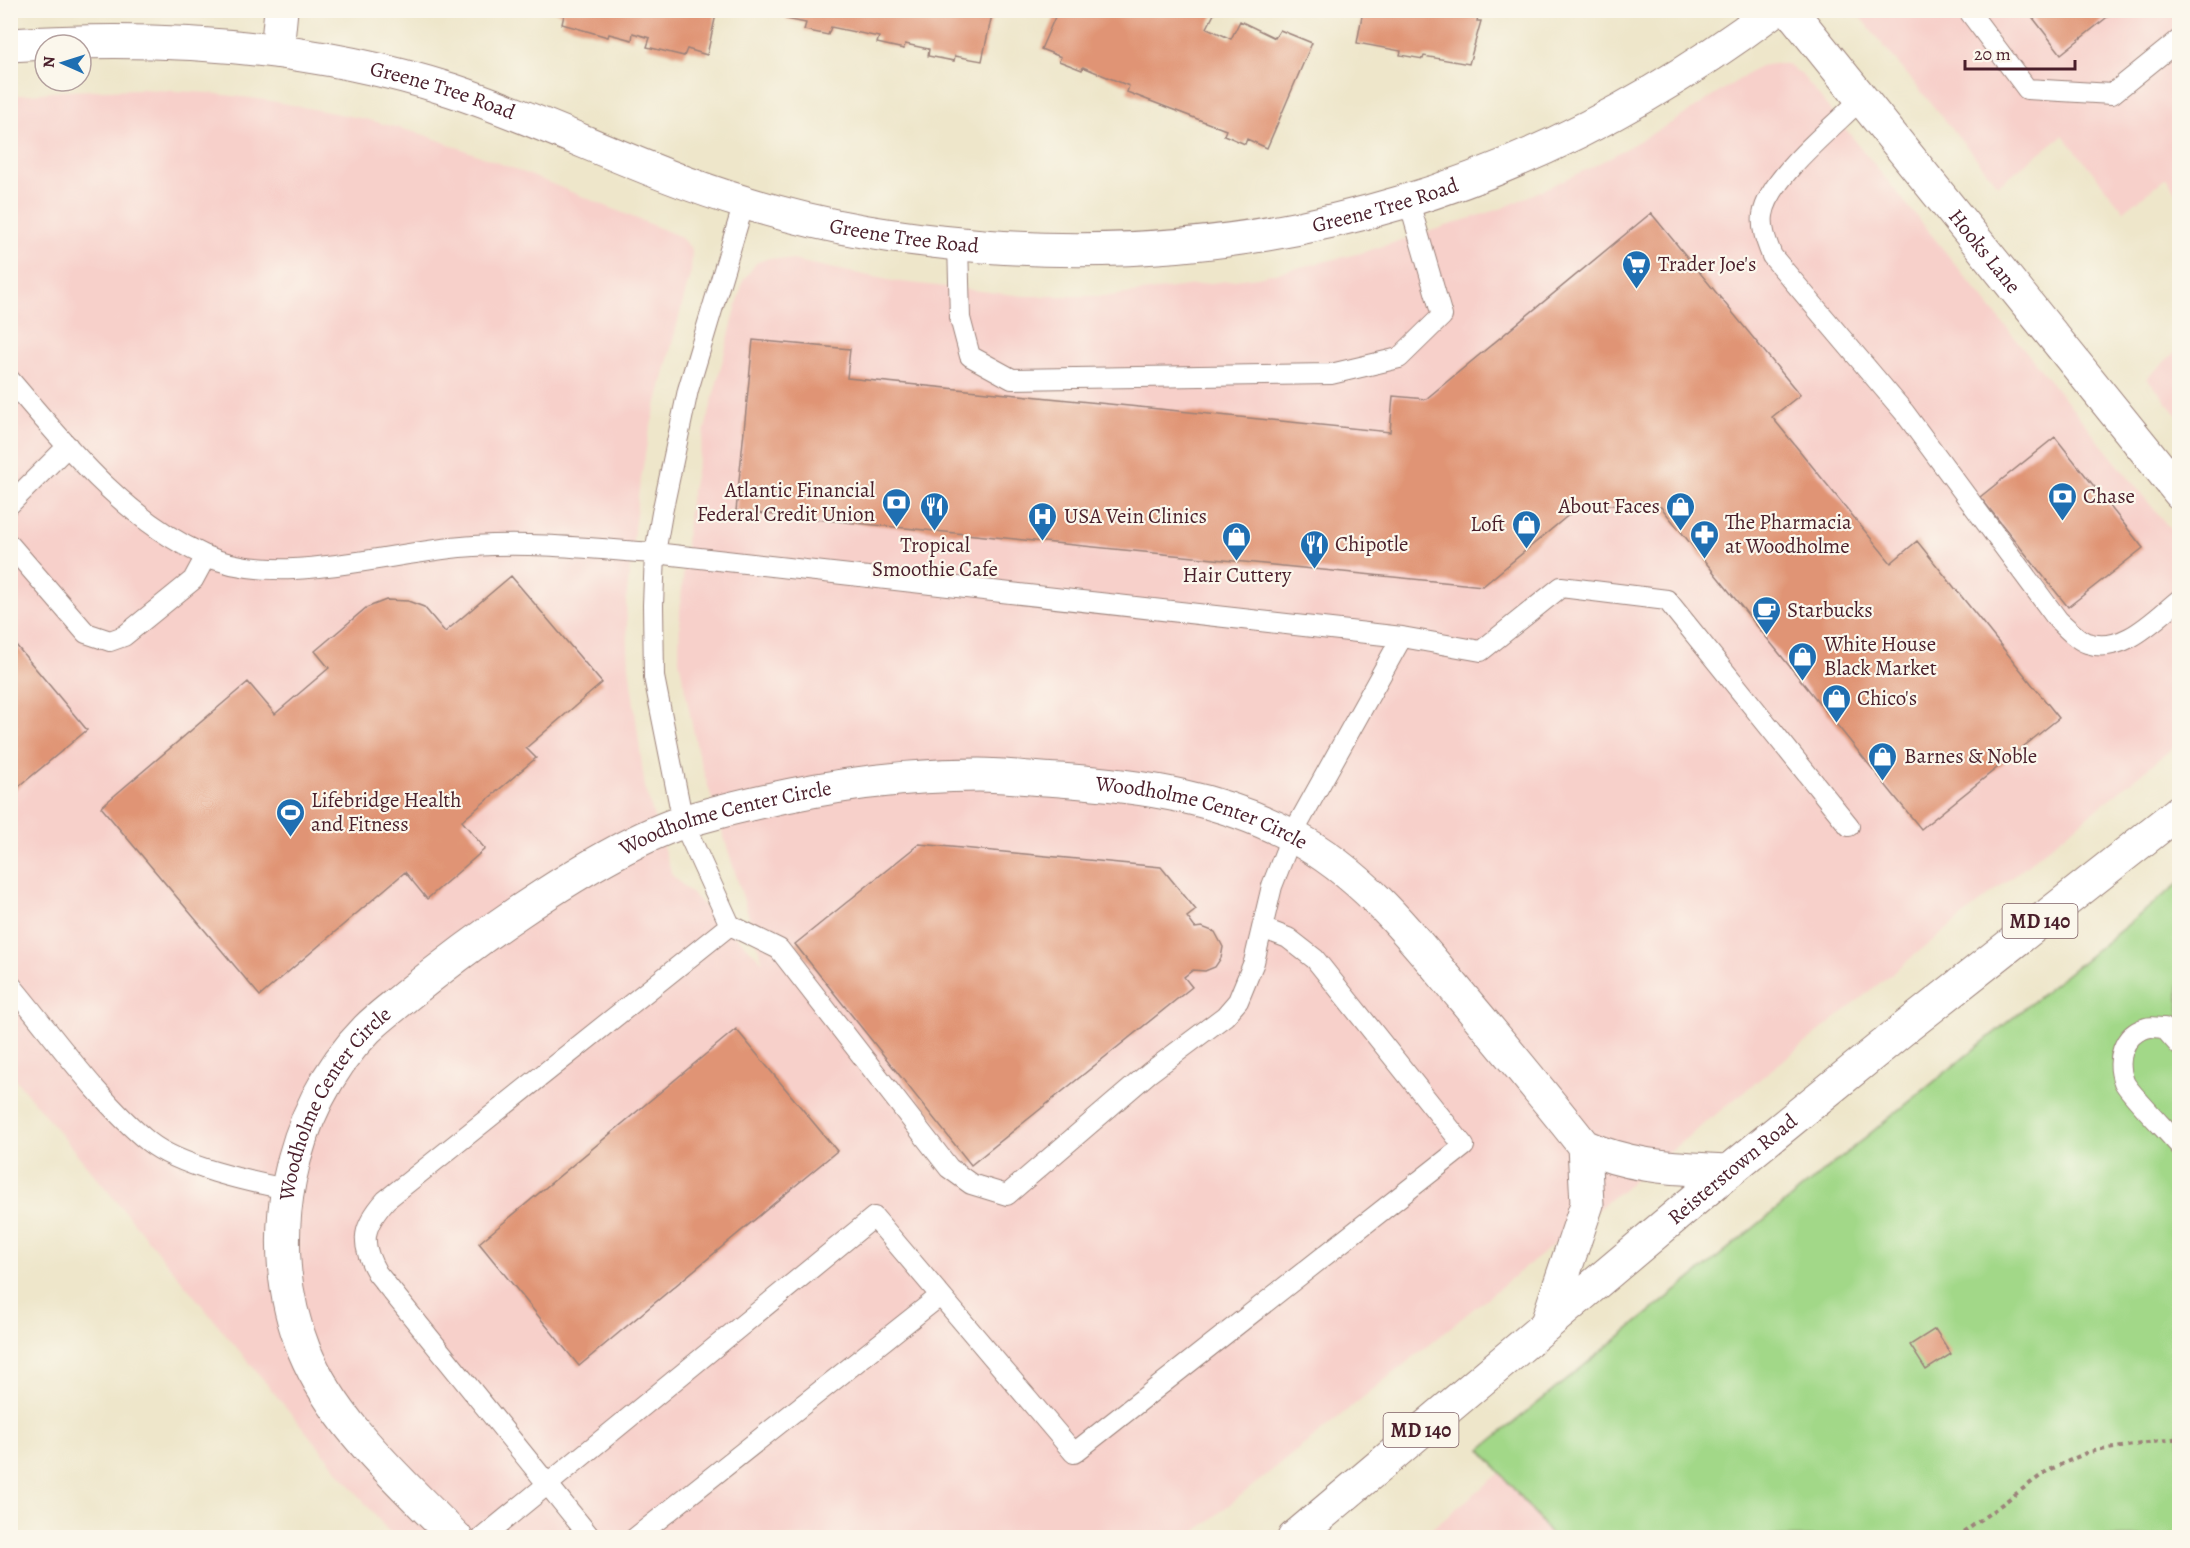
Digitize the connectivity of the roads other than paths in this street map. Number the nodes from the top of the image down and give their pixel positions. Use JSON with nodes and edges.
{"nodes":[{"id":1,"x":281,"y":10,"type":"edge"},
{"id":2,"x":1774,"y":10,"type":"edge"},
{"id":3,"x":1790,"y":10,"type":"edge"},
{"id":4,"x":1968,"y":10,"type":"edge"},
{"id":5,"x":2180,"y":39,"type":"edge"},
{"id":6,"x":10,"y":45,"type":"edge"},
{"id":7,"x":278,"y":51,"type":"junction"},
{"id":8,"x":1860,"y":100,"type":"junction"},
{"id":9,"x":1409,"y":202,"type":"junction"},
{"id":10,"x":744,"y":203,"type":"junction"},
{"id":11,"x":958,"y":244,"type":"junction"},
{"id":12,"x":10,"y":380,"type":"edge"},
{"id":13,"x":68,"y":446,"type":"junction"},
{"id":14,"x":2180,"y":493,"type":"edge"},
{"id":15,"x":10,"y":504,"type":"edge"},
{"id":16,"x":10,"y":545,"type":"edge"},
{"id":17,"x":655,"y":553,"type":"junction"},
{"id":18,"x":206,"y":556,"type":"junction"},
{"id":19,"x":2180,"y":598,"type":"edge"},
{"id":20,"x":1402,"y":637,"type":"junction"},
{"id":21,"x":2180,"y":811,"type":"edge"},
{"id":22,"x":682,"y":822,"type":"junction"},
{"id":23,"x":1849,"y":826,"type":"dead end"},
{"id":24,"x":1292,"y":835,"type":"junction"},
{"id":25,"x":730,"y":925,"type":"junction"},
{"id":26,"x":1262,"y":928,"type":"junction"},
{"id":27,"x":10,"y":984,"type":"edge"},
{"id":28,"x":2180,"y":1046,"type":"edge"},
{"id":29,"x":1584,"y":1146,"type":"junction"},
{"id":30,"x":2180,"y":1146,"type":"edge"},
{"id":31,"x":1729,"y":1171,"type":"junction"},
{"id":32,"x":287,"y":1189,"type":"junction"},
{"id":33,"x":940,"y":1296,"type":"junction"},
{"id":34,"x":1547,"y":1323,"type":"junction"},
{"id":35,"x":549,"y":1485,"type":"junction"},
{"id":36,"x":456,"y":1538,"type":"edge"},
{"id":37,"x":482,"y":1538,"type":"edge"},
{"id":38,"x":591,"y":1538,"type":"edge"},
{"id":39,"x":635,"y":1538,"type":"edge"},
{"id":40,"x":1294,"y":1538,"type":"edge"}],
"edges":[{"from":1,"to":7,"type":"street"},
{"from":2,"to":9,"type":"street","name":"Greene Tree Road"},
{"from":3,"to":8,"type":"street","name":"Hooks Lane"},
{"from":4,"to":5,"type":"lane"},
{"from":6,"to":7,"type":"street","name":"Greene Tree Road"},
{"from":7,"to":10,"type":"street","name":"Greene Tree Road"},
{"from":8,"to":14,"type":"street","name":"Hooks Lane"},
{"from":8,"to":19,"type":"lane"},
{"from":9,"to":11,"type":"street","name":"Greene Tree Road"},
{"from":9,"to":11,"type":"lane"},
{"from":10,"to":11,"type":"street","name":"Greene Tree Road"},
{"from":10,"to":17,"type":"lane"},
{"from":12,"to":13,"type":"lane"},
{"from":13,"to":15,"type":"lane"},
{"from":13,"to":18,"type":"lane"},
{"from":16,"to":18,"type":"lane"},
{"from":17,"to":18,"type":"lane"},
{"from":17,"to":20,"type":"lane"},
{"from":17,"to":22,"type":"lane"},
{"from":20,"to":23,"type":"lane"},
{"from":20,"to":24,"type":"lane"},
{"from":21,"to":31,"type":"street","name":"Reisterstown Road","number":"MD 140"},
{"from":22,"to":24,"type":"street","name":"Woodholme Center Circle"},
{"from":22,"to":25,"type":"lane"},
{"from":22,"to":32,"type":"street","name":"Woodholme Center Circle"},
{"from":24,"to":26,"type":"lane"},
{"from":24,"to":29,"type":"street","name":"Woodholme Center Circle"},
{"from":25,"to":26,"type":"lane"},
{"from":25,"to":35,"type":"lane"},
{"from":26,"to":33,"type":"lane"},
{"from":27,"to":32,"type":"lane"},
{"from":28,"to":30,"type":"lane"},
{"from":29,"to":31,"type":"street","name":"Woodholme Center Circle"},
{"from":29,"to":34,"type":"street"},
{"from":31,"to":34,"type":"street","name":"Reisterstown Road","number":"MD 140"},
{"from":32,"to":36,"type":"street","name":"Woodholme Center Circle"},
{"from":33,"to":35,"type":"lane"},
{"from":33,"to":39,"type":"lane"},
{"from":34,"to":40,"type":"street","name":"Reisterstown Road","number":"MD 140"},
{"from":35,"to":37,"type":"lane"},
{"from":35,"to":38,"type":"lane"}]}
